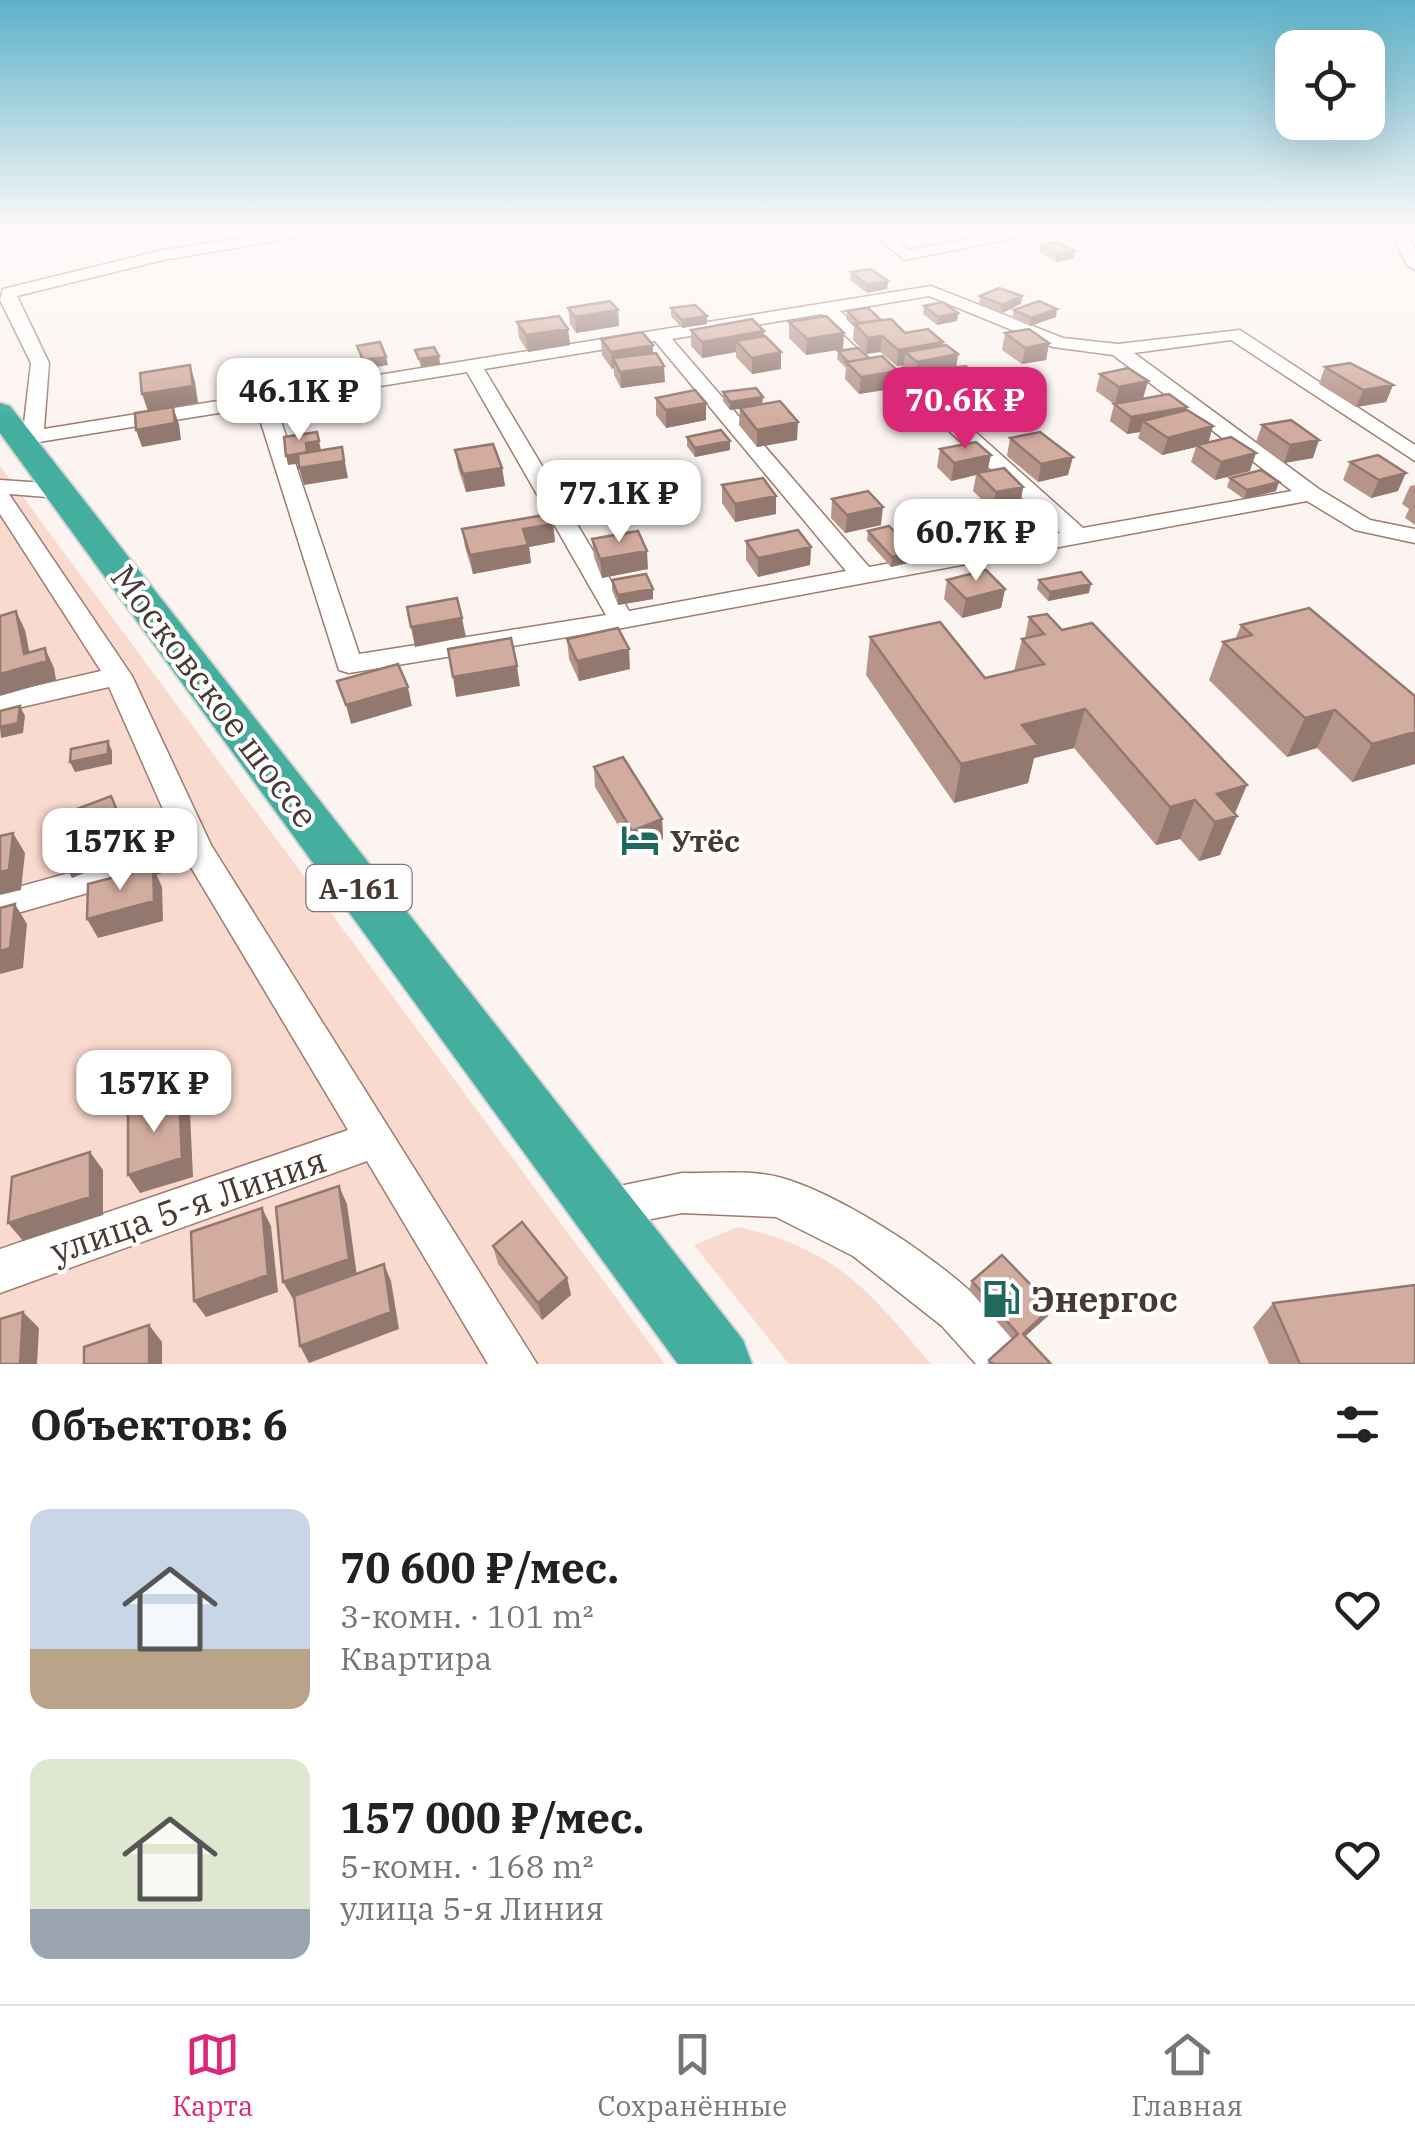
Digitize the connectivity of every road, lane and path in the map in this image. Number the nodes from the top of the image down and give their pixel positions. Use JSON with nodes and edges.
{"nodes":[{"id":1,"x":10,"y":293,"type":"edge"},
{"id":2,"x":922,"y":293,"type":"edge"},
{"id":3,"x":935,"y":293,"type":"edge"},
{"id":4,"x":828,"y":310,"type":"junction"},
{"id":5,"x":660,"y":336,"type":"junction"},
{"id":6,"x":1118,"y":350,"type":"junction"},
{"id":7,"x":473,"y":366,"type":"junction"},
{"id":8,"x":264,"y":399,"type":"junction"},
{"id":9,"x":18,"y":429,"type":"edge"},
{"id":10,"x":1415,"y":455,"type":"edge"},
{"id":11,"x":0,"y":487,"type":"edge"},
{"id":12,"x":60,"y":491,"type":"junction"},
{"id":13,"x":1311,"y":494,"type":"junction"},
{"id":14,"x":0,"y":496,"type":"edge"},
{"id":15,"x":1415,"y":536,"type":"edge"},
{"id":16,"x":1079,"y":537,"type":"junction"},
{"id":17,"x":863,"y":576,"type":"junction"},
{"id":18,"x":622,"y":620,"type":"junction"},
{"id":19,"x":118,"y":676,"type":"junction"},
{"id":20,"x":0,"y":703,"type":"edge"},
{"id":21,"x":197,"y":850,"type":"junction"},
{"id":22,"x":0,"y":904,"type":"edge"},
{"id":23,"x":376,"y":1140,"type":"junction"},
{"id":24,"x":601,"y":1208,"type":"junction"},
{"id":25,"x":0,"y":1271,"type":"edge"},
{"id":26,"x":514,"y":1364,"type":"edge"},
{"id":27,"x":719,"y":1364,"type":"edge"},
{"id":28,"x":1006,"y":1364,"type":"edge"}],
"edges":[{"from":1,"to":9,"type":"street"},
{"from":2,"to":4,"type":"street"},
{"from":3,"to":6,"type":"street"},
{"from":4,"to":5,"type":"street"},
{"from":4,"to":16,"type":"street"},
{"from":5,"to":7,"type":"street"},
{"from":5,"to":17,"type":"street"},
{"from":6,"to":10,"type":"street"},
{"from":6,"to":13,"type":"street"},
{"from":7,"to":8,"type":"street"},
{"from":7,"to":18,"type":"street"},
{"from":8,"to":9,"type":"street"},
{"from":8,"to":18,"type":"street"},
{"from":9,"to":12,"type":"highway","name":"Московское шоссе","number":"А-161"},
{"from":11,"to":12,"type":"street"},
{"from":12,"to":24,"type":"highway","name":"Московское шоссе","number":"А-161"},
{"from":13,"to":15,"type":"street"},
{"from":13,"to":16,"type":"street"},
{"from":14,"to":19,"type":"street"},
{"from":16,"to":17,"type":"street"},
{"from":17,"to":18,"type":"street"},
{"from":19,"to":20,"type":"street"},
{"from":19,"to":21,"type":"street"},
{"from":21,"to":22,"type":"street"},
{"from":21,"to":23,"type":"street"},
{"from":23,"to":25,"type":"street","name":"улица 5-я Линия"},
{"from":23,"to":26,"type":"street"},
{"from":24,"to":27,"type":"highway","name":"Московское шоссе","number":"А-161"},
{"from":24,"to":28,"type":"street"}]}
